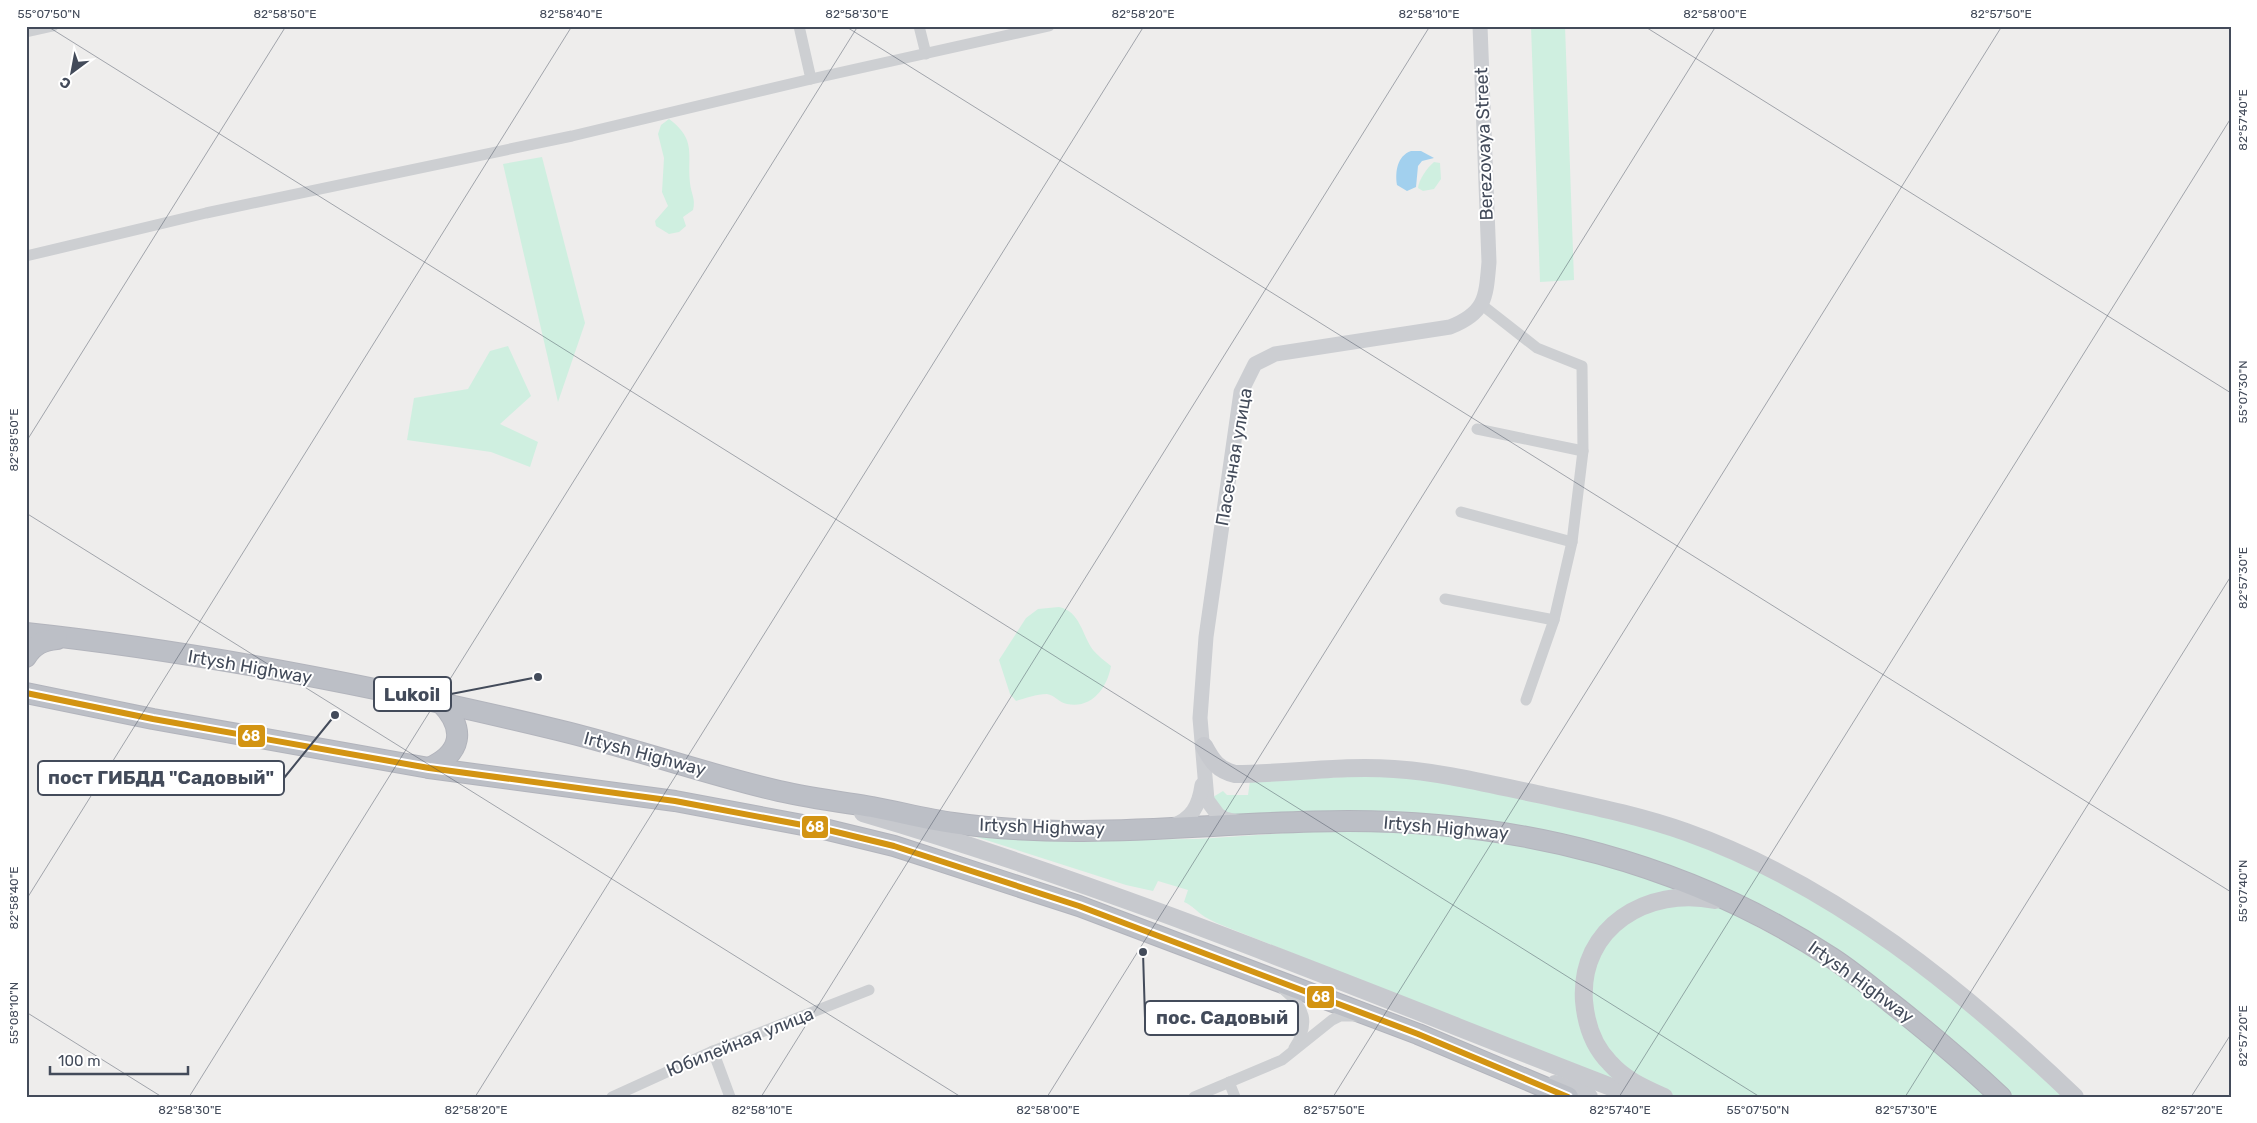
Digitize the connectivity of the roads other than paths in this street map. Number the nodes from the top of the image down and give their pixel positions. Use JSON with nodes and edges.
{"nodes":[{"id":1,"x":53,"y":26,"type":"edge"},
{"id":2,"x":799,"y":26,"type":"edge"},
{"id":3,"x":919,"y":26,"type":"edge"},
{"id":4,"x":1049,"y":26,"type":"edge"},
{"id":5,"x":1480,"y":26,"type":"edge"},
{"id":6,"x":26,"y":32,"type":"edge"},
{"id":7,"x":926,"y":54,"type":"junction"},
{"id":8,"x":810,"y":79,"type":"junction"},
{"id":9,"x":26,"y":256,"type":"edge"},
{"id":10,"x":1482,"y":305,"type":"junction"},
{"id":11,"x":1477,"y":429,"type":"dead end"},
{"id":12,"x":1583,"y":451,"type":"junction"},
{"id":13,"x":1462,"y":512,"type":"dead end"},
{"id":14,"x":1572,"y":542,"type":"junction"},
{"id":15,"x":1445,"y":599,"type":"dead end"},
{"id":16,"x":1554,"y":620,"type":"junction"},
{"id":17,"x":26,"y":633,"type":"edge"},
{"id":18,"x":82,"y":639,"type":"junction"},
{"id":19,"x":26,"y":657,"type":"edge"},
{"id":20,"x":26,"y":678,"type":"edge"},
{"id":21,"x":26,"y":693,"type":"edge"},
{"id":22,"x":26,"y":700,"type":"edge"},
{"id":23,"x":1526,"y":700,"type":"dead end"},
{"id":24,"x":441,"y":703,"type":"junction"},
{"id":25,"x":72,"y":704,"type":"junction"},
{"id":26,"x":153,"y":719,"type":"junction"},
{"id":27,"x":1204,"y":746,"type":"junction"},
{"id":28,"x":428,"y":768,"type":"junction"},
{"id":29,"x":1204,"y":774,"type":"junction"},
{"id":30,"x":778,"y":791,"type":"junction"},
{"id":31,"x":1348,"y":821,"type":"junction"},
{"id":32,"x":1162,"y":829,"type":"junction"},
{"id":33,"x":1741,"y":905,"type":"junction"},
{"id":34,"x":1274,"y":980,"type":"junction"},
{"id":35,"x":869,"y":990,"type":"dead end"},
{"id":36,"x":1380,"y":1019,"type":"junction"},
{"id":37,"x":1418,"y":1034,"type":"junction"},
{"id":38,"x":713,"y":1051,"type":"junction"},
{"id":39,"x":1289,"y":1056,"type":"junction"},
{"id":40,"x":1229,"y":1082,"type":"junction"},
{"id":41,"x":612,"y":1097,"type":"edge"},
{"id":42,"x":730,"y":1097,"type":"edge"},
{"id":43,"x":1194,"y":1097,"type":"edge"},
{"id":44,"x":1235,"y":1097,"type":"edge"},
{"id":45,"x":1568,"y":1097,"type":"edge"},
{"id":46,"x":1589,"y":1097,"type":"edge"},
{"id":47,"x":1638,"y":1097,"type":"edge"},
{"id":48,"x":1664,"y":1097,"type":"edge"},
{"id":49,"x":2001,"y":1097,"type":"edge"},
{"id":50,"x":2074,"y":1097,"type":"edge"}],
"edges":[{"from":1,"to":6,"type":"street"},
{"from":2,"to":8,"type":"street"},
{"from":3,"to":7,"type":"street"},
{"from":4,"to":7,"type":"street"},
{"from":5,"to":10,"type":"main road","name":"Berezovaya Street"},
{"from":7,"to":8,"type":"street"},
{"from":8,"to":9,"type":"street"},
{"from":10,"to":12,"type":"street"},
{"from":10,"to":27,"type":"main road","name":"Пасечная улица"},
{"from":11,"to":12,"type":"street"},
{"from":12,"to":14,"type":"street"},
{"from":13,"to":14,"type":"street"},
{"from":14,"to":16,"type":"street"},
{"from":15,"to":16,"type":"street"},
{"from":16,"to":23,"type":"street"},
{"from":17,"to":18,"type":"highway","name":"Irtysh Highway"},
{"from":18,"to":19,"type":"highway"},
{"from":18,"to":24,"type":"highway","name":"Irtysh Highway"},
{"from":20,"to":25,"type":"highway"},
{"from":21,"to":25,"type":"highway","name":"Irtysh Highway"},
{"from":22,"to":26,"type":"street"},
{"from":24,"to":28,"type":"highway"},
{"from":24,"to":30,"type":"highway","name":"Irtysh Highway"},
{"from":25,"to":26,"type":"highway","name":"Irtysh Highway"},
{"from":26,"to":28,"type":"highway","name":"Irtysh Highway"},
{"from":27,"to":29,"type":"main road","name":"Пасечная улица"},
{"from":27,"to":50,"type":"main road"},
{"from":28,"to":34,"type":"highway","name":"Irtysh Highway"},
{"from":29,"to":31,"type":"main road"},
{"from":29,"to":32,"type":"main road"},
{"from":30,"to":32,"type":"highway","name":"Irtysh Highway"},
{"from":30,"to":47,"type":"main road"},
{"from":31,"to":32,"type":"highway","name":"Irtysh Highway"},
{"from":31,"to":33,"type":"highway","name":"Irtysh Highway"},
{"from":33,"to":48,"type":"main road"},
{"from":33,"to":49,"type":"highway","name":"Irtysh Highway"},
{"from":34,"to":36,"type":"highway","name":"Irtysh Highway"},
{"from":34,"to":39,"type":"street"},
{"from":35,"to":38,"type":"street","name":"Юбилейная улица"},
{"from":36,"to":37,"type":"highway","name":"Irtysh Highway"},
{"from":36,"to":39,"type":"street"},
{"from":37,"to":45,"type":"highway","name":"Irtysh Highway"},
{"from":37,"to":46,"type":"main road"},
{"from":38,"to":41,"type":"street","name":"Юбилейная улица"},
{"from":38,"to":42,"type":"street"},
{"from":39,"to":40,"type":"street"},
{"from":40,"to":43,"type":"street"},
{"from":40,"to":44,"type":"street"}]}
